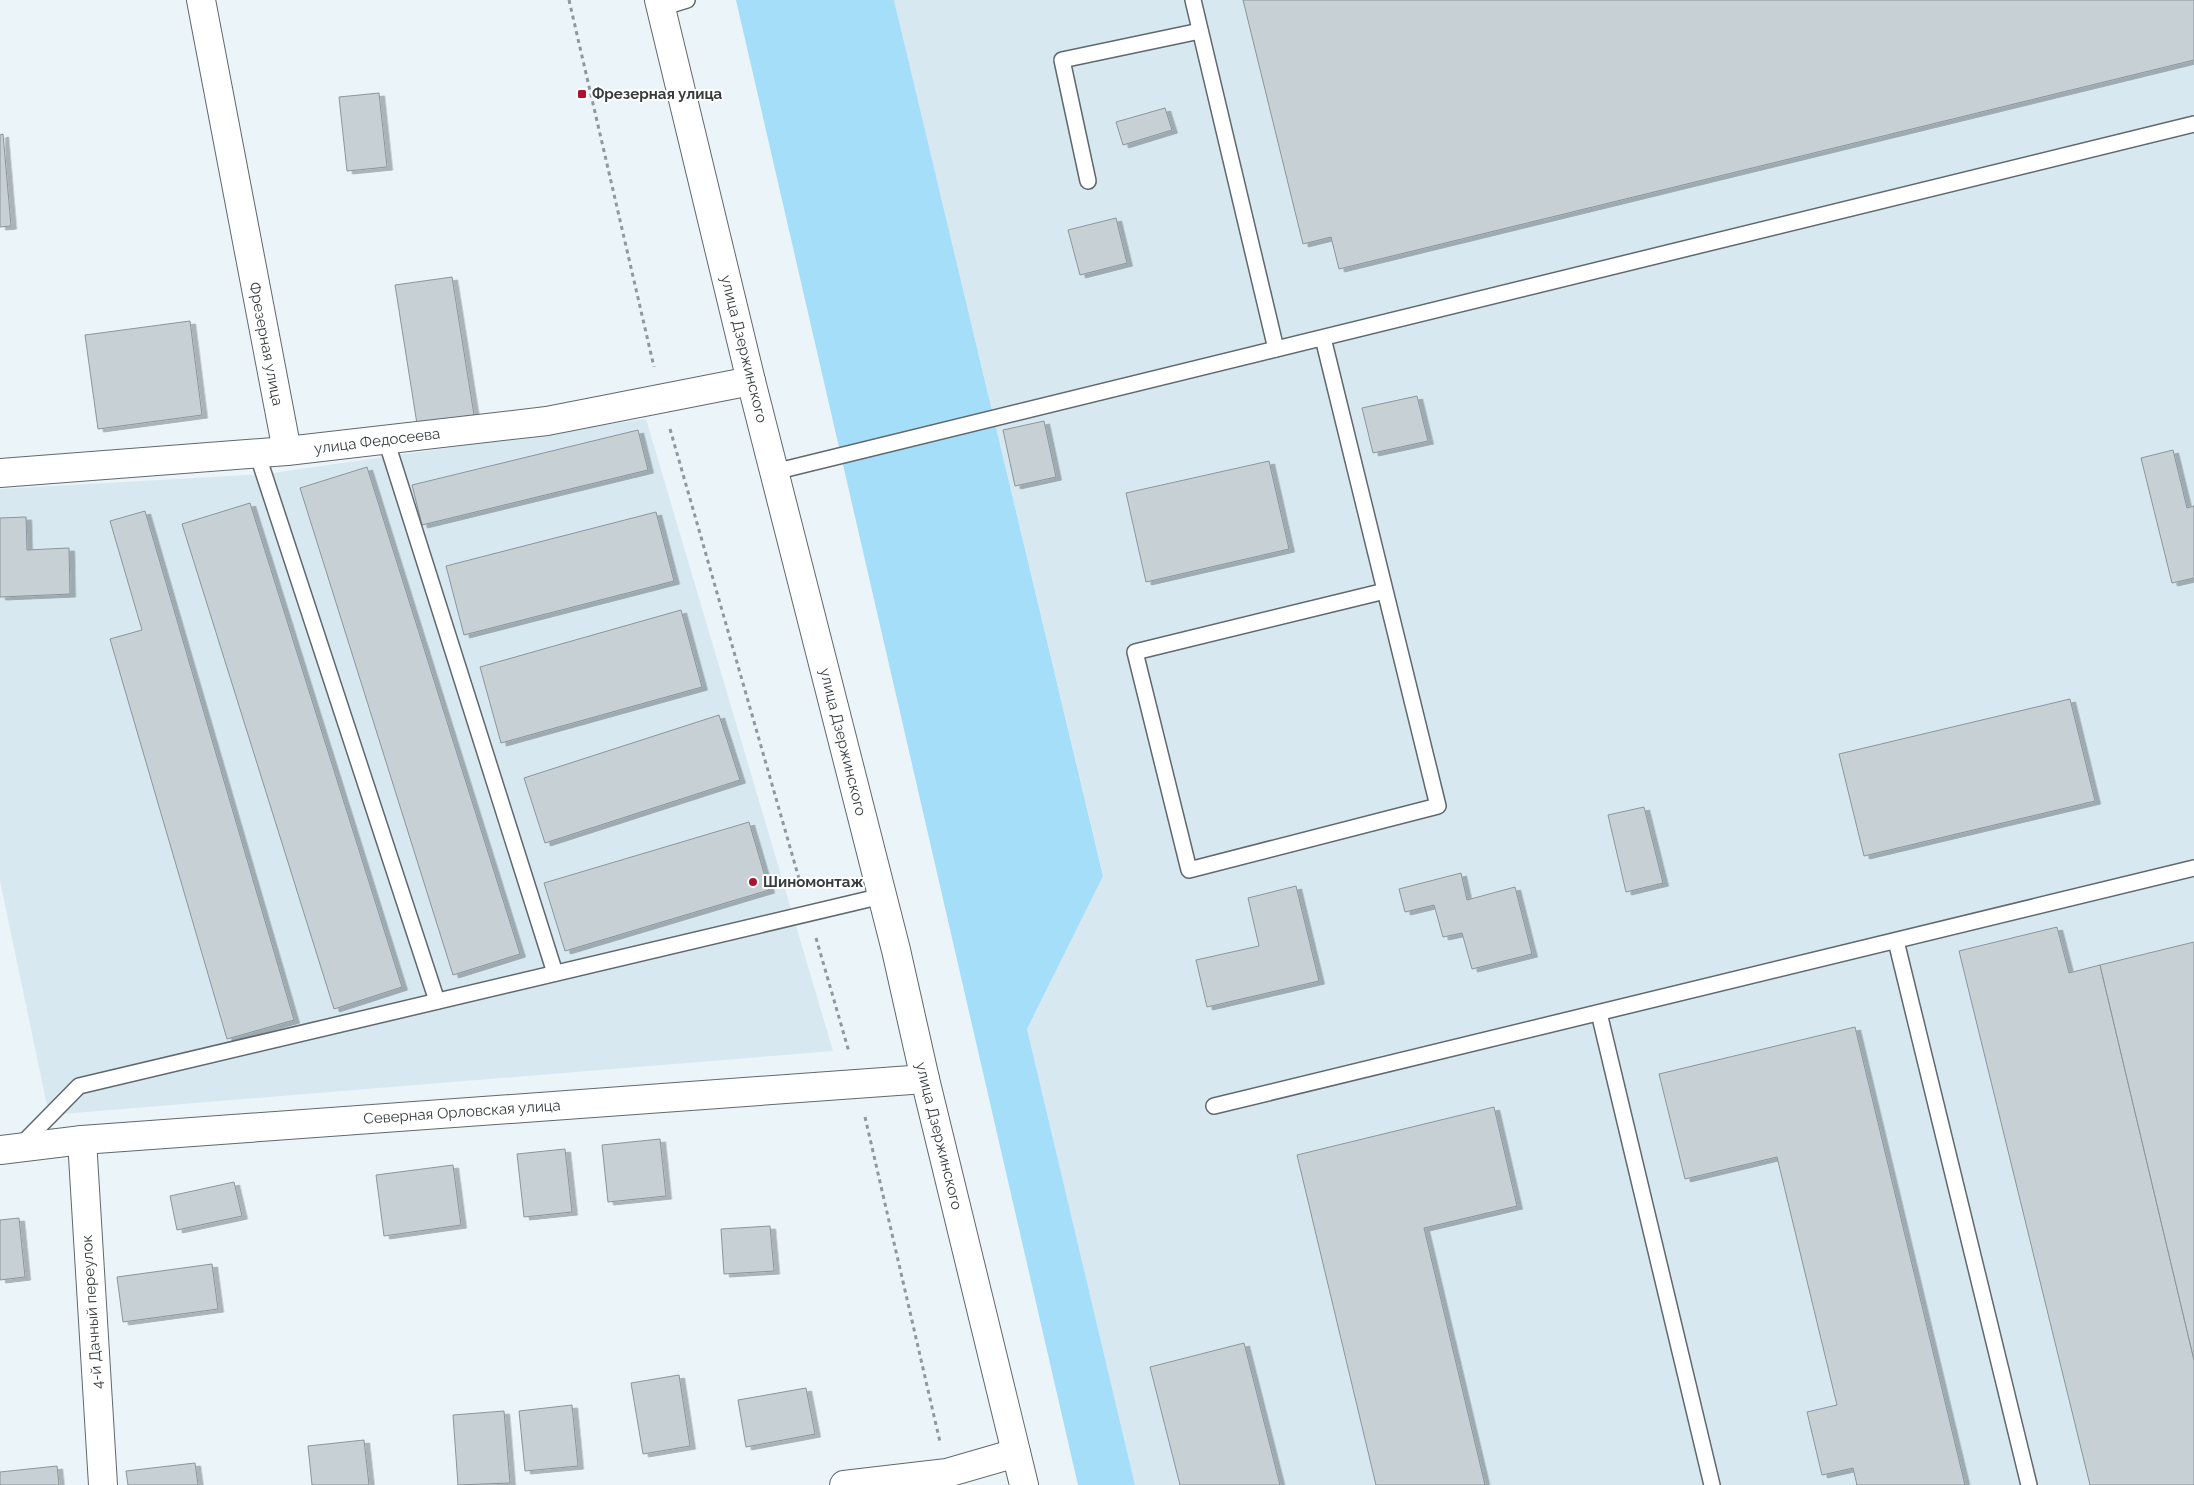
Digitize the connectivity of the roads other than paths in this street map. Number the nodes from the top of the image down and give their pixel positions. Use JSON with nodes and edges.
{"nodes":[{"id":1,"x":201,"y":0,"type":"edge"},
{"id":2,"x":687,"y":0,"type":"edge"},
{"id":3,"x":1193,"y":0,"type":"edge"},
{"id":4,"x":660,"y":4,"type":"edge"},
{"id":5,"x":1200,"y":31,"type":"junction"},
{"id":6,"x":2194,"y":124,"type":"edge"},
{"id":7,"x":1088,"y":181,"type":"dead end"},
{"id":8,"x":1323,"y":338,"type":"junction"},
{"id":9,"x":1276,"y":350,"type":"junction"},
{"id":10,"x":751,"y":380,"type":"junction"},
{"id":11,"x":386,"y":440,"type":"junction"},
{"id":12,"x":286,"y":451,"type":"junction"},
{"id":13,"x":257,"y":454,"type":"junction"},
{"id":14,"x":774,"y":472,"type":"junction"},
{"id":15,"x":0,"y":473,"type":"edge"},
{"id":16,"x":1385,"y":591,"type":"junction"},
{"id":17,"x":2194,"y":868,"type":"edge"},
{"id":18,"x":882,"y":896,"type":"junction"},
{"id":19,"x":1896,"y":941,"type":"junction"},
{"id":20,"x":556,"y":973,"type":"junction"},
{"id":21,"x":437,"y":1001,"type":"junction"},
{"id":22,"x":1599,"y":1012,"type":"junction"},
{"id":23,"x":925,"y":1079,"type":"junction"},
{"id":24,"x":1214,"y":1106,"type":"dead end"},
{"id":25,"x":82,"y":1140,"type":"junction"},
{"id":26,"x":9,"y":1149,"type":"edge"},
{"id":27,"x":1016,"y":1453,"type":"junction"},
{"id":28,"x":103,"y":1485,"type":"edge"},
{"id":29,"x":844,"y":1485,"type":"edge"},
{"id":30,"x":1024,"y":1485,"type":"edge"},
{"id":31,"x":1712,"y":1485,"type":"edge"},
{"id":32,"x":2029,"y":1485,"type":"edge"}],
"edges":[{"from":1,"to":12,"type":"main road","name":"Фрезерная улица"},
{"from":2,"to":4,"type":"lane"},
{"from":3,"to":5,"type":"lane"},
{"from":4,"to":10,"type":"main road","name":"улица Дзержинского"},
{"from":5,"to":7,"type":"lane"},
{"from":5,"to":9,"type":"lane"},
{"from":6,"to":8,"type":"lane"},
{"from":8,"to":9,"type":"lane"},
{"from":8,"to":16,"type":"lane"},
{"from":9,"to":14,"type":"lane"},
{"from":10,"to":11,"type":"main road","name":"улица Федосеева"},
{"from":10,"to":14,"type":"main road","name":"улица Дзержинского"},
{"from":11,"to":12,"type":"main road","name":"улица Федосеева"},
{"from":11,"to":20,"type":"lane"},
{"from":12,"to":13,"type":"main road","name":"улица Федосеева"},
{"from":13,"to":15,"type":"main road","name":"улица Федосеева"},
{"from":13,"to":21,"type":"lane"},
{"from":14,"to":18,"type":"main road","name":"улица Дзержинского"},
{"from":16,"to":16,"type":"lane"},
{"from":17,"to":19,"type":"lane"},
{"from":18,"to":20,"type":"lane"},
{"from":18,"to":23,"type":"main road","name":"улица Дзержинского"},
{"from":19,"to":22,"type":"lane"},
{"from":19,"to":32,"type":"lane"},
{"from":20,"to":21,"type":"lane"},
{"from":21,"to":26,"type":"lane"},
{"from":22,"to":24,"type":"lane"},
{"from":22,"to":31,"type":"lane"},
{"from":23,"to":25,"type":"main road","name":"Северная Орловская улица"},
{"from":23,"to":27,"type":"main road","name":"улица Дзержинского"},
{"from":25,"to":26,"type":"main road","name":"Северная Орловская улица"},
{"from":25,"to":28,"type":"main road","name":"4-й Дачный переулок"},
{"from":27,"to":29,"type":"main road"},
{"from":27,"to":30,"type":"main road","name":"улица Дзержинского"}]}
